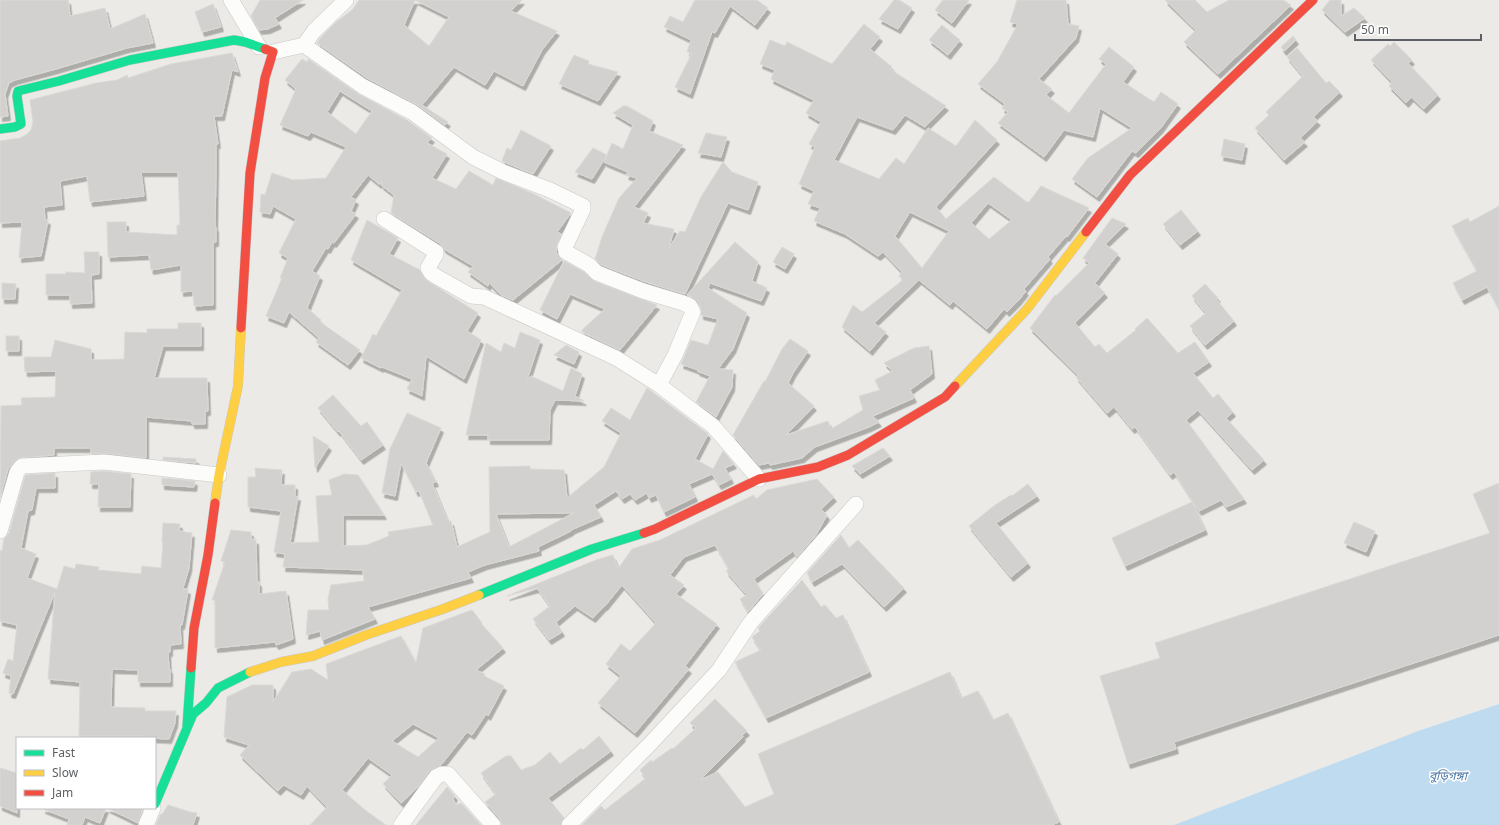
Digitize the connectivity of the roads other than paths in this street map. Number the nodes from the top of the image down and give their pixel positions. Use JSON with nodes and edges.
{"nodes":[{"id":1,"x":231,"y":0,"type":"edge"},
{"id":2,"x":346,"y":0,"type":"edge"},
{"id":3,"x":1314,"y":0,"type":"edge"},
{"id":4,"x":304,"y":45,"type":"junction"},
{"id":5,"x":258,"y":47,"type":"junction"},
{"id":6,"x":273,"y":52,"type":"junction"},
{"id":7,"x":0,"y":129,"type":"edge"},
{"id":8,"x":384,"y":219,"type":"dead end"},
{"id":9,"x":659,"y":385,"type":"junction"},
{"id":10,"x":219,"y":475,"type":"junction"},
{"id":11,"x":759,"y":479,"type":"junction"},
{"id":12,"x":856,"y":504,"type":"dead end"},
{"id":13,"x":1,"y":522,"type":"edge"},
{"id":14,"x":187,"y":726,"type":"junction"},
{"id":15,"x":156,"y":802,"type":"edge"},
{"id":16,"x":153,"y":809,"type":"edge"},
{"id":17,"x":146,"y":825,"type":"edge"},
{"id":18,"x":401,"y":825,"type":"edge"},
{"id":19,"x":493,"y":825,"type":"edge"},
{"id":20,"x":569,"y":825,"type":"edge"}],
"edges":[{"from":1,"to":5,"type":"street"},
{"from":2,"to":4,"type":"street"},
{"from":3,"to":11,"type":"street"},
{"from":4,"to":6,"type":"street"},
{"from":4,"to":9,"type":"street"},
{"from":5,"to":6,"type":"street"},
{"from":5,"to":7,"type":"street"},
{"from":6,"to":10,"type":"street"},
{"from":8,"to":9,"type":"street"},
{"from":9,"to":11,"type":"street"},
{"from":10,"to":13,"type":"street"},
{"from":10,"to":14,"type":"street"},
{"from":11,"to":14,"type":"street"},
{"from":12,"to":20,"type":"street"},
{"from":14,"to":15,"type":"street"},
{"from":16,"to":17,"type":"street"},
{"from":18,"to":19,"type":"street"}]}
